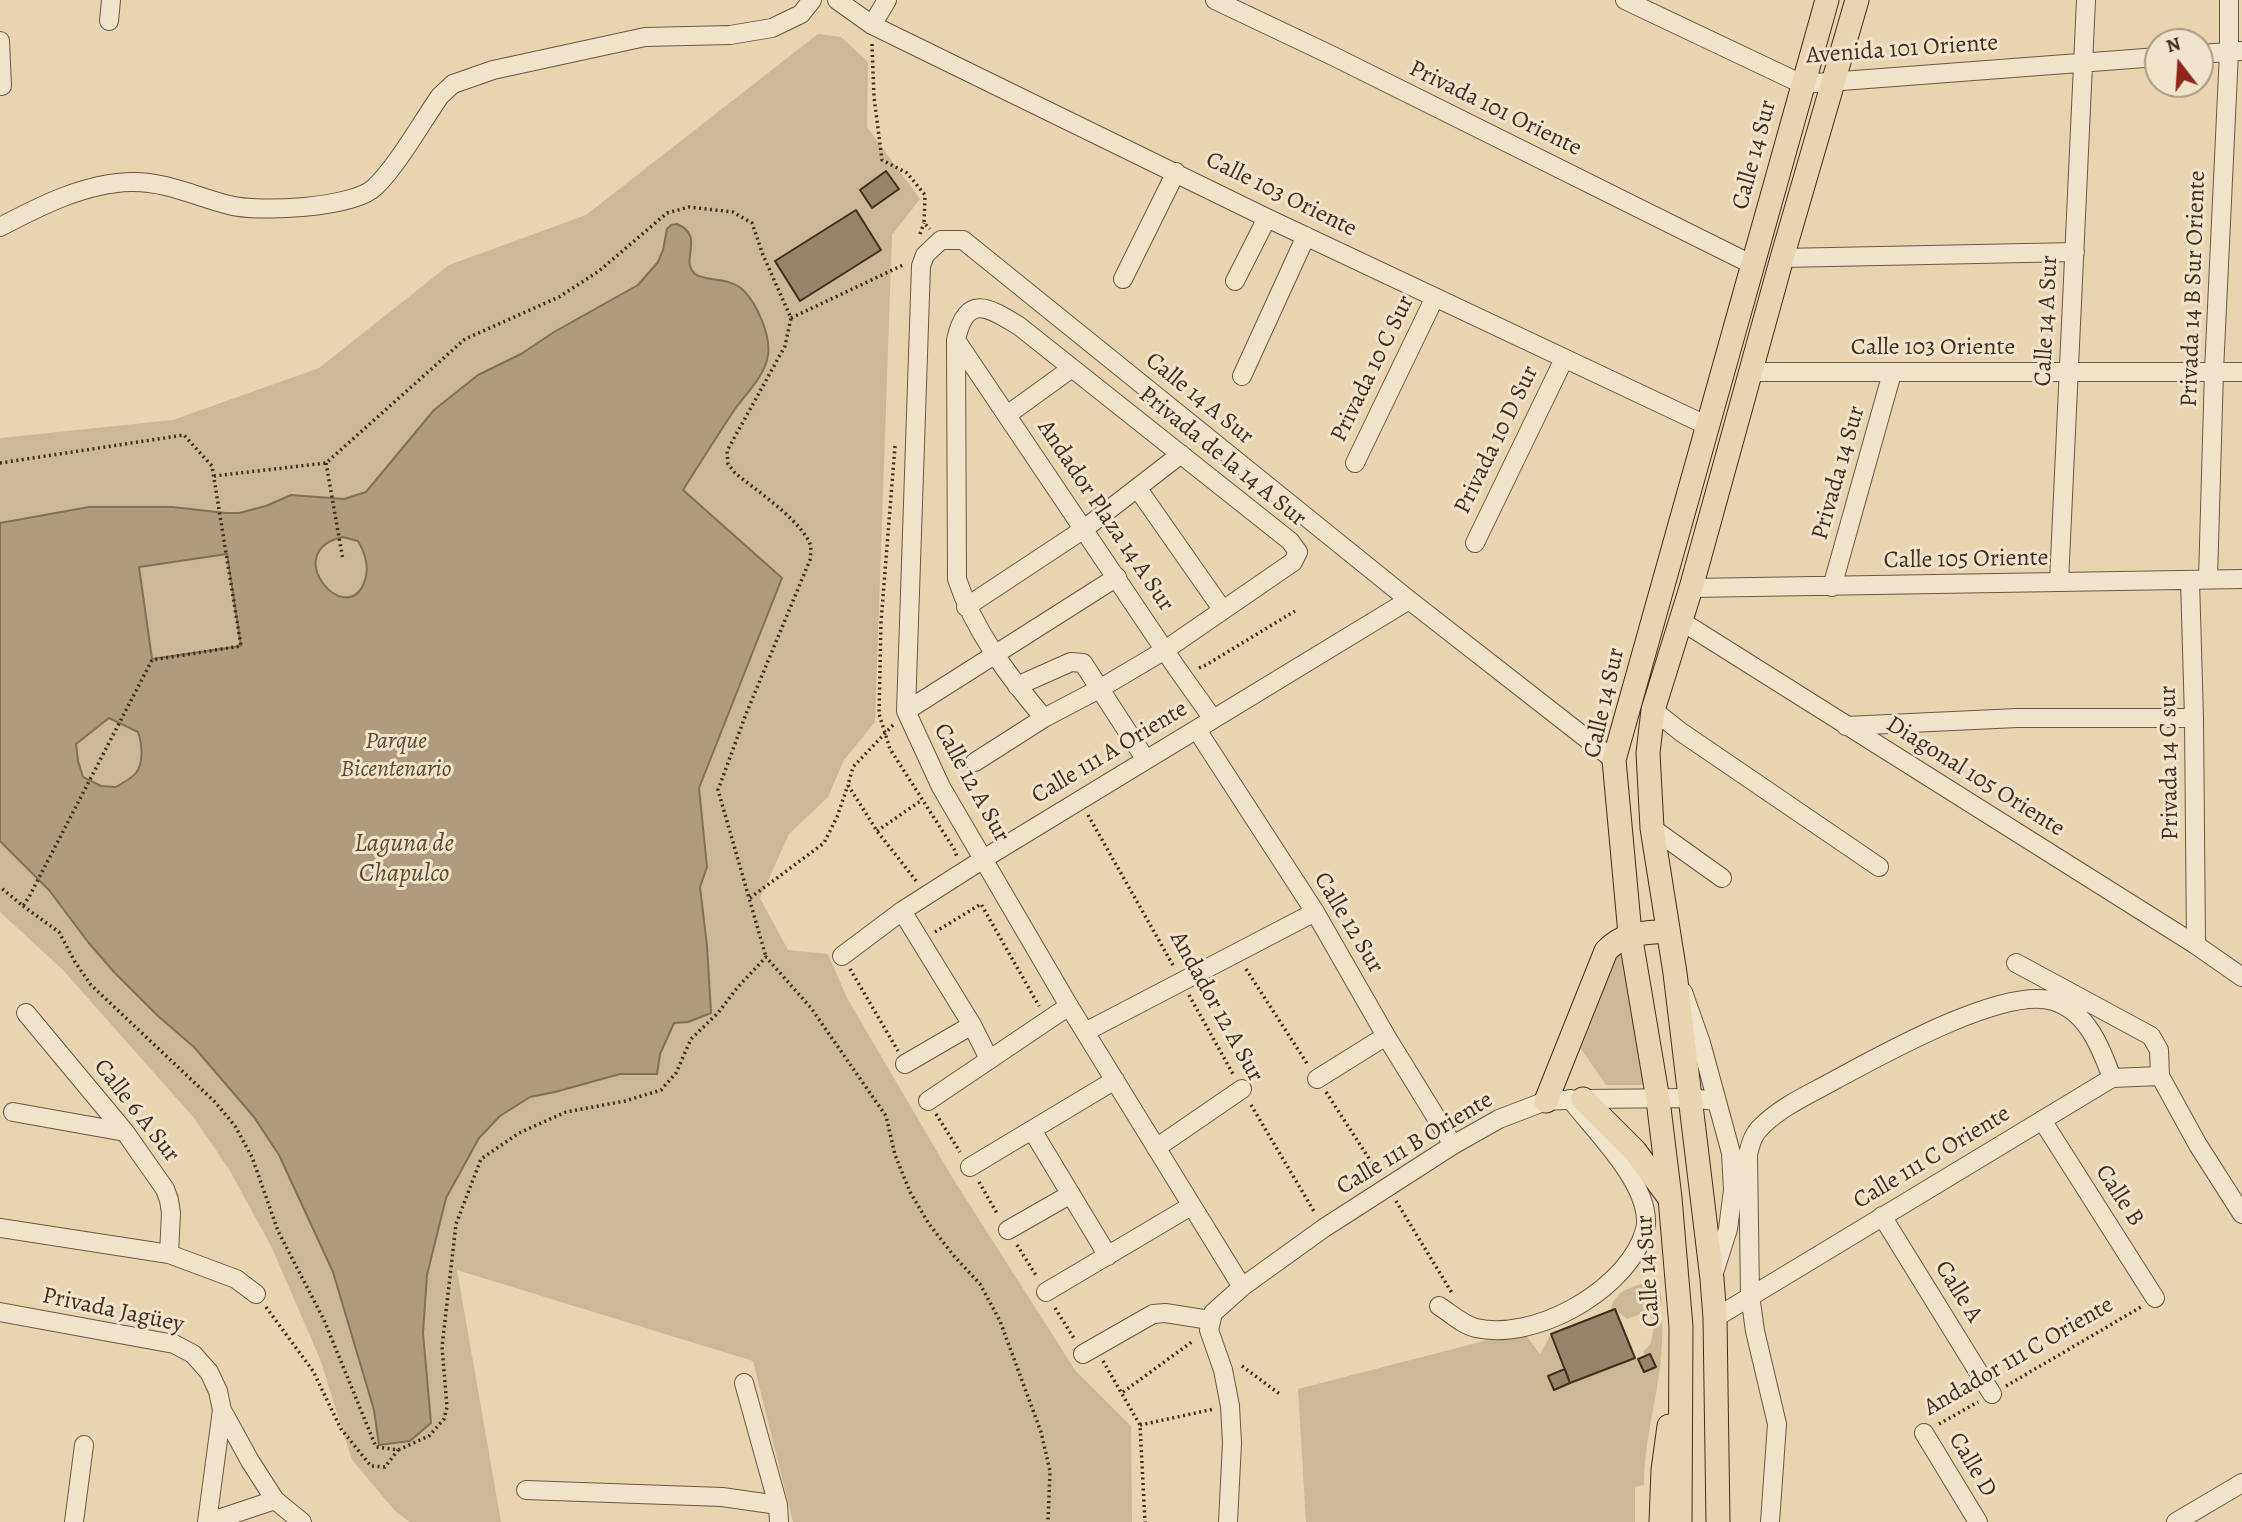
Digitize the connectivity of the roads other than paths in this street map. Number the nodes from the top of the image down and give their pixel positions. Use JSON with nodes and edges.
{"nodes":[{"id":1,"x":111,"y":0,"type":"edge"},
{"id":2,"x":812,"y":0,"type":"edge"},
{"id":3,"x":837,"y":0,"type":"edge"},
{"id":4,"x":887,"y":0,"type":"edge"},
{"id":5,"x":1215,"y":0,"type":"edge"},
{"id":6,"x":1625,"y":0,"type":"edge"},
{"id":7,"x":1827,"y":0,"type":"edge"},
{"id":8,"x":1857,"y":0,"type":"edge"},
{"id":9,"x":2086,"y":0,"type":"edge"},
{"id":10,"x":2229,"y":0,"type":"edge"},
{"id":11,"x":109,"y":20,"type":"dead end"},
{"id":12,"x":872,"y":25,"type":"junction"},
{"id":13,"x":0,"y":41,"type":"edge"},
{"id":14,"x":2235,"y":52,"type":"edge"},
{"id":15,"x":2214,"y":53,"type":"edge"},
{"id":16,"x":2144,"y":58,"type":"edge"},
{"id":17,"x":2082,"y":62,"type":"junction"},
{"id":18,"x":1834,"y":82,"type":"junction"},
{"id":19,"x":1802,"y":84,"type":"junction"},
{"id":20,"x":2,"y":86,"type":"edge"},
{"id":21,"x":1176,"y":172,"type":"junction"},
{"id":22,"x":1267,"y":218,"type":"junction"},
{"id":23,"x":0,"y":227,"type":"edge"},
{"id":24,"x":1306,"y":236,"type":"junction"},
{"id":25,"x":2075,"y":252,"type":"junction"},
{"id":26,"x":925,"y":255,"type":"joint"},
{"id":27,"x":1782,"y":258,"type":"junction"},
{"id":28,"x":1753,"y":265,"type":"junction"},
{"id":29,"x":1123,"y":279,"type":"dead end"},
{"id":30,"x":1235,"y":281,"type":"dead end"},
{"id":31,"x":1435,"y":297,"type":"junction"},
{"id":32,"x":956,"y":340,"type":"junction"},
{"id":33,"x":1564,"y":359,"type":"junction"},
{"id":34,"x":1072,"y":368,"type":"junction"},
{"id":35,"x":1750,"y":372,"type":"junction"},
{"id":36,"x":2214,"y":372,"type":"junction"},
{"id":37,"x":2242,"y":372,"type":"edge"},
{"id":38,"x":1892,"y":373,"type":"junction"},
{"id":39,"x":2069,"y":373,"type":"junction"},
{"id":40,"x":1242,"y":376,"type":"dead end"},
{"id":41,"x":1007,"y":415,"type":"junction"},
{"id":42,"x":1708,"y":426,"type":"junction"},
{"id":43,"x":1181,"y":454,"type":"junction"},
{"id":44,"x":1355,"y":463,"type":"dead end"},
{"id":45,"x":1138,"y":489,"type":"junction"},
{"id":46,"x":1084,"y":529,"type":"junction"},
{"id":47,"x":1475,"y":543,"type":"dead end"},
{"id":48,"x":1117,"y":577,"type":"junction"},
{"id":49,"x":2208,"y":579,"type":"junction"},
{"id":50,"x":2242,"y":579,"type":"edge"},
{"id":51,"x":2190,"y":580,"type":"junction"},
{"id":52,"x":2059,"y":582,"type":"junction"},
{"id":53,"x":1832,"y":587,"type":"junction"},
{"id":54,"x":1691,"y":588,"type":"junction"},
{"id":55,"x":1409,"y":600,"type":"junction"},
{"id":56,"x":966,"y":607,"type":"junction"},
{"id":57,"x":1222,"y":609,"type":"junction"},
{"id":58,"x":1681,"y":621,"type":"junction"},
{"id":59,"x":1165,"y":650,"type":"junction"},
{"id":60,"x":996,"y":654,"type":"junction"},
{"id":61,"x":1017,"y":686,"type":"junction"},
{"id":62,"x":1101,"y":688,"type":"junction"},
{"id":63,"x":905,"y":710,"type":"junction"},
{"id":64,"x":1653,"y":710,"type":"junction"},
{"id":65,"x":1044,"y":718,"type":"junction"},
{"id":66,"x":2194,"y":718,"type":"junction"},
{"id":67,"x":1213,"y":719,"type":"junction"},
{"id":68,"x":1846,"y":726,"type":"junction"},
{"id":69,"x":1197,"y":730,"type":"junction"},
{"id":70,"x":1146,"y":760,"type":"junction"},
{"id":71,"x":1614,"y":760,"type":"junction"},
{"id":72,"x":975,"y":762,"type":"dead end"},
{"id":73,"x":1652,"y":828,"type":"junction"},
{"id":74,"x":985,"y":858,"type":"junction"},
{"id":75,"x":1879,"y":867,"type":"dead end"},
{"id":76,"x":1722,"y":878,"type":"dead end"},
{"id":77,"x":902,"y":911,"type":"junction"},
{"id":78,"x":1315,"y":912,"type":"junction"},
{"id":79,"x":1668,"y":931,"type":"junction"},
{"id":80,"x":1630,"y":934,"type":"junction"},
{"id":81,"x":2196,"y":945,"type":"junction"},
{"id":82,"x":842,"y":956,"type":"dead end"},
{"id":83,"x":2016,"y":963,"type":"dead end"},
{"id":84,"x":1675,"y":973,"type":"junction"},
{"id":85,"x":2242,"y":977,"type":"edge"},
{"id":86,"x":1069,"y":1006,"type":"junction"},
{"id":87,"x":26,"y":1013,"type":"dead end"},
{"id":88,"x":972,"y":1025,"type":"junction"},
{"id":89,"x":1085,"y":1032,"type":"junction"},
{"id":90,"x":1386,"y":1036,"type":"junction"},
{"id":91,"x":989,"y":1059,"type":"junction"},
{"id":92,"x":905,"y":1064,"type":"dead end"},
{"id":93,"x":2160,"y":1076,"type":"junction"},
{"id":94,"x":2112,"y":1078,"type":"junction"},
{"id":95,"x":1317,"y":1079,"type":"dead end"},
{"id":96,"x":1115,"y":1080,"type":"junction"},
{"id":97,"x":1242,"y":1090,"type":"road end"},
{"id":98,"x":1690,"y":1098,"type":"junction"},
{"id":99,"x":1576,"y":1099,"type":"junction"},
{"id":100,"x":1658,"y":1100,"type":"junction"},
{"id":101,"x":928,"y":1101,"type":"dead end"},
{"id":102,"x":1546,"y":1101,"type":"junction"},
{"id":103,"x":1716,"y":1101,"type":"junction"},
{"id":104,"x":13,"y":1112,"type":"dead end"},
{"id":105,"x":2042,"y":1121,"type":"junction"},
{"id":106,"x":1032,"y":1130,"type":"junction"},
{"id":107,"x":125,"y":1132,"type":"junction"},
{"id":108,"x":1453,"y":1145,"type":"junction"},
{"id":109,"x":1156,"y":1148,"type":"junction"},
{"id":110,"x":970,"y":1167,"type":"dead end"},
{"id":111,"x":1070,"y":1194,"type":"junction"},
{"id":112,"x":1670,"y":1198,"type":"junction"},
{"id":113,"x":1191,"y":1206,"type":"junction"},
{"id":114,"x":2242,"y":1214,"type":"edge"},
{"id":115,"x":1882,"y":1216,"type":"junction"},
{"id":116,"x":0,"y":1228,"type":"edge"},
{"id":117,"x":1008,"y":1230,"type":"dead end"},
{"id":118,"x":169,"y":1254,"type":"junction"},
{"id":119,"x":1108,"y":1256,"type":"junction"},
{"id":120,"x":1712,"y":1279,"type":"junction"},
{"id":121,"x":1242,"y":1287,"type":"junction"},
{"id":122,"x":1046,"y":1292,"type":"dead end"},
{"id":123,"x":256,"y":1294,"type":"road end"},
{"id":124,"x":1750,"y":1295,"type":"junction"},
{"id":125,"x":2155,"y":1298,"type":"road end"},
{"id":126,"x":1439,"y":1306,"type":"dead end"},
{"id":127,"x":0,"y":1312,"type":"edge"},
{"id":128,"x":1715,"y":1318,"type":"junction"},
{"id":129,"x":1209,"y":1325,"type":"junction"},
{"id":130,"x":1089,"y":1350,"type":"road end"},
{"id":131,"x":744,"y":1383,"type":"dead end"},
{"id":132,"x":1992,"y":1394,"type":"road end"},
{"id":133,"x":1680,"y":1401,"type":"junction"},
{"id":134,"x":222,"y":1410,"type":"junction"},
{"id":135,"x":1924,"y":1433,"type":"road end"},
{"id":136,"x":84,"y":1445,"type":"dead end"},
{"id":137,"x":2242,"y":1483,"type":"edge"},
{"id":138,"x":526,"y":1490,"type":"dead end"},
{"id":139,"x":275,"y":1500,"type":"junction"},
{"id":140,"x":779,"y":1513,"type":"edge"},
{"id":141,"x":2180,"y":1521,"type":"edge"},
{"id":142,"x":74,"y":1522,"type":"edge"},
{"id":143,"x":208,"y":1522,"type":"edge"},
{"id":144,"x":302,"y":1522,"type":"edge"},
{"id":145,"x":1228,"y":1522,"type":"edge"},
{"id":146,"x":1661,"y":1522,"type":"edge"},
{"id":147,"x":1680,"y":1522,"type":"edge"},
{"id":148,"x":1718,"y":1522,"type":"edge"},
{"id":149,"x":1770,"y":1522,"type":"edge"},
{"id":150,"x":1978,"y":1522,"type":"edge"}],
"edges":[{"from":1,"to":11,"type":"street"},
{"from":2,"to":23,"type":"street"},
{"from":3,"to":12,"type":"street","name":"Calle 103 Oriente"},
{"from":4,"to":12,"type":"street"},
{"from":5,"to":28,"type":"street","name":"Privada 101 Oriente"},
{"from":6,"to":19,"type":"street","name":"Avenida 101 Oriente"},
{"from":7,"to":19,"type":"main road","name":"Calle 14 Sur"},
{"from":8,"to":18,"type":"main road","name":"Calle 14 Sur"},
{"from":9,"to":17,"type":"street","name":"Calle 14 A Sur"},
{"from":10,"to":14,"type":"street","name":"Privada 14 B Sur Oriente"},
{"from":12,"to":21,"type":"street","name":"Calle 103 Oriente"},
{"from":13,"to":20,"type":"street"},
{"from":14,"to":15,"type":"street"},
{"from":14,"to":36,"type":"street","name":"Privada 14 B Sur Oriente"},
{"from":16,"to":17,"type":"street","name":"Avenida 101 Oriente"},
{"from":17,"to":18,"type":"street","name":"Avenida 101 Oriente"},
{"from":17,"to":25,"type":"street","name":"Calle 14 A Sur"},
{"from":18,"to":19,"type":"street","name":"Avenida 101 Oriente"},
{"from":18,"to":27,"type":"main road","name":"Calle 14 Sur"},
{"from":19,"to":28,"type":"main road","name":"Calle 14 Sur"},
{"from":21,"to":22,"type":"street","name":"Calle 103 Oriente"},
{"from":21,"to":29,"type":"street"},
{"from":22,"to":24,"type":"street","name":"Calle 103 Oriente"},
{"from":22,"to":30,"type":"street"},
{"from":24,"to":31,"type":"street","name":"Calle 103 Oriente"},
{"from":24,"to":40,"type":"street"},
{"from":25,"to":27,"type":"street"},
{"from":25,"to":39,"type":"street","name":"Calle 14 A Sur"},
{"from":26,"to":55,"type":"street","name":"Calle 14 A Sur"},
{"from":26,"to":63,"type":"street","name":"Calle 12 A Sur"},
{"from":27,"to":35,"type":"main road","name":"Calle 14 Sur"},
{"from":28,"to":42,"type":"main road","name":"Calle 14 Sur"},
{"from":31,"to":33,"type":"street","name":"Calle 103 Oriente"},
{"from":31,"to":44,"type":"street","name":"Privada 10 C Sur"},
{"from":32,"to":34,"type":"street","name":"Privada de la 14 A Sur"},
{"from":32,"to":41,"type":"street","name":"Andador Plaza 14 A Sur"},
{"from":32,"to":56,"type":"street"},
{"from":33,"to":42,"type":"street","name":"Calle 103 Oriente"},
{"from":33,"to":47,"type":"street","name":"Privada 10 D Sur"},
{"from":34,"to":41,"type":"street"},
{"from":34,"to":43,"type":"street","name":"Privada de la 14 A Sur"},
{"from":35,"to":38,"type":"street","name":"Calle 103 Oriente"},
{"from":35,"to":54,"type":"main road","name":"Calle 14 Sur"},
{"from":36,"to":37,"type":"street","name":"Calle 103 Oriente"},
{"from":36,"to":39,"type":"street","name":"Calle 103 Oriente"},
{"from":36,"to":49,"type":"street","name":"Privada 14 B Sur Oriente"},
{"from":38,"to":39,"type":"street","name":"Calle 103 Oriente"},
{"from":38,"to":53,"type":"street","name":"Privada 14 Sur"},
{"from":39,"to":52,"type":"street","name":"Calle 14 A Sur"},
{"from":41,"to":46,"type":"street","name":"Andador Plaza 14 A Sur"},
{"from":42,"to":71,"type":"main road","name":"Calle 14 Sur"},
{"from":43,"to":45,"type":"street"},
{"from":43,"to":57,"type":"street","name":"Privada de la 14 A Sur"},
{"from":45,"to":46,"type":"street"},
{"from":45,"to":57,"type":"street"},
{"from":46,"to":48,"type":"street","name":"Andador Plaza 14 A Sur"},
{"from":46,"to":56,"type":"street"},
{"from":48,"to":59,"type":"street","name":"Andador Plaza 14 A Sur"},
{"from":48,"to":60,"type":"street"},
{"from":49,"to":50,"type":"street","name":"Calle 105 Oriente"},
{"from":49,"to":51,"type":"street","name":"Calle 105 Oriente"},
{"from":51,"to":52,"type":"street","name":"Calle 105 Oriente"},
{"from":51,"to":66,"type":"street","name":"Privada 14 C sur"},
{"from":52,"to":53,"type":"street","name":"Calle 105 Oriente"},
{"from":53,"to":54,"type":"street","name":"Calle 105 Oriente"},
{"from":54,"to":58,"type":"main road","name":"Calle 14 Sur"},
{"from":55,"to":67,"type":"street","name":"Calle 111 A Oriente"},
{"from":55,"to":71,"type":"street","name":"Calle 14 A Sur"},
{"from":56,"to":60,"type":"street"},
{"from":57,"to":59,"type":"street"},
{"from":58,"to":64,"type":"main road","name":"Calle 14 Sur"},
{"from":58,"to":68,"type":"street","name":"Diagonal 105 Oriente"},
{"from":59,"to":62,"type":"street"},
{"from":59,"to":67,"type":"street","name":"Andador Plaza 14 A Sur"},
{"from":60,"to":61,"type":"street"},
{"from":60,"to":63,"type":"street"},
{"from":61,"to":62,"type":"street"},
{"from":61,"to":65,"type":"street"},
{"from":62,"to":65,"type":"street"},
{"from":62,"to":70,"type":"street"},
{"from":63,"to":74,"type":"street","name":"Calle 12 A Sur"},
{"from":64,"to":73,"type":"main road","name":"Calle 14 Sur"},
{"from":64,"to":75,"type":"street"},
{"from":65,"to":72,"type":"street"},
{"from":66,"to":68,"type":"street"},
{"from":66,"to":81,"type":"street","name":"Privada 14 C sur"},
{"from":67,"to":69,"type":"street","name":"Calle 111 A Oriente"},
{"from":68,"to":81,"type":"street","name":"Diagonal 105 Oriente"},
{"from":69,"to":70,"type":"street","name":"Calle 111 A Oriente"},
{"from":69,"to":78,"type":"street","name":"Calle 12 Sur"},
{"from":70,"to":74,"type":"street","name":"Calle 111 A Oriente"},
{"from":71,"to":80,"type":"main road","name":"Calle 14 Sur"},
{"from":73,"to":76,"type":"street"},
{"from":73,"to":79,"type":"main road","name":"Calle 14 Sur"},
{"from":74,"to":77,"type":"street","name":"Calle 111 A Oriente"},
{"from":74,"to":86,"type":"street","name":"Calle 12 A Sur"},
{"from":77,"to":82,"type":"street","name":"Calle 111 A Oriente"},
{"from":77,"to":88,"type":"street"},
{"from":78,"to":89,"type":"street"},
{"from":78,"to":90,"type":"street","name":"Calle 12 Sur"},
{"from":79,"to":80,"type":"main road"},
{"from":79,"to":84,"type":"main road","name":"Calle 14 Sur"},
{"from":80,"to":100,"type":"main road","name":"Calle 14 Sur"},
{"from":80,"to":102,"type":"main road"},
{"from":81,"to":85,"type":"street","name":"Diagonal 105 Oriente"},
{"from":83,"to":93,"type":"street"},
{"from":84,"to":98,"type":"main road","name":"Calle 14 Sur"},
{"from":84,"to":103,"type":"street"},
{"from":86,"to":89,"type":"street","name":"Calle 12 A Sur"},
{"from":86,"to":91,"type":"street"},
{"from":87,"to":107,"type":"street","name":"Calle 6 A Sur"},
{"from":88,"to":91,"type":"street"},
{"from":88,"to":92,"type":"street"},
{"from":89,"to":96,"type":"street","name":"Calle 12 A Sur"},
{"from":90,"to":95,"type":"street"},
{"from":90,"to":108,"type":"street","name":"Calle 12 Sur"},
{"from":91,"to":101,"type":"street"},
{"from":93,"to":94,"type":"street","name":"Calle 111 C Oriente"},
{"from":93,"to":114,"type":"street"},
{"from":94,"to":105,"type":"street","name":"Calle 111 C Oriente"},
{"from":94,"to":124,"type":"street"},
{"from":96,"to":106,"type":"street"},
{"from":96,"to":109,"type":"street","name":"Calle 12 A Sur"},
{"from":97,"to":109,"type":"street"},
{"from":98,"to":100,"type":"street","name":"Calle 111 B Oriente"},
{"from":98,"to":103,"type":"street","name":"Calle 111 B Oriente"},
{"from":98,"to":120,"type":"main road","name":"Calle 14 Sur"},
{"from":99,"to":100,"type":"street","name":"Calle 111 B Oriente"},
{"from":99,"to":102,"type":"street","name":"Calle 111 B Oriente"},
{"from":99,"to":112,"type":"main road"},
{"from":99,"to":126,"type":"street"},
{"from":100,"to":112,"type":"main road","name":"Calle 14 Sur"},
{"from":102,"to":108,"type":"street","name":"Calle 111 B Oriente"},
{"from":103,"to":120,"type":"street"},
{"from":104,"to":107,"type":"street"},
{"from":105,"to":115,"type":"street","name":"Calle 111 C Oriente"},
{"from":105,"to":125,"type":"street","name":"Calle B"},
{"from":106,"to":110,"type":"street"},
{"from":106,"to":111,"type":"street"},
{"from":107,"to":118,"type":"street","name":"Calle 6 A Sur"},
{"from":108,"to":121,"type":"street","name":"Calle 111 B Oriente"},
{"from":109,"to":113,"type":"street","name":"Calle 12 A Sur"},
{"from":111,"to":117,"type":"street"},
{"from":111,"to":119,"type":"street"},
{"from":112,"to":133,"type":"main road","name":"Calle 14 Sur"},
{"from":113,"to":119,"type":"street"},
{"from":113,"to":121,"type":"street","name":"Calle 12 A Sur"},
{"from":115,"to":124,"type":"street","name":"Calle 111 C Oriente"},
{"from":115,"to":132,"type":"street","name":"Calle A"},
{"from":116,"to":118,"type":"street"},
{"from":118,"to":123,"type":"street"},
{"from":119,"to":122,"type":"street"},
{"from":120,"to":128,"type":"main road","name":"Calle 14 Sur"},
{"from":121,"to":129,"type":"street","name":"Calle 111 B Oriente"},
{"from":124,"to":128,"type":"street","name":"Calle 111 C Oriente"},
{"from":124,"to":149,"type":"street"},
{"from":127,"to":134,"type":"street","name":"Privada Jagüey"},
{"from":128,"to":148,"type":"main road","name":"Calle 14 Sur"},
{"from":129,"to":130,"type":"street"},
{"from":129,"to":145,"type":"street"},
{"from":131,"to":140,"type":"street"},
{"from":133,"to":146,"type":"main road"},
{"from":133,"to":147,"type":"main road","name":"Calle 14 Sur"},
{"from":134,"to":139,"type":"street","name":"Privada Jagüey"},
{"from":134,"to":143,"type":"street"},
{"from":135,"to":150,"type":"street","name":"Calle D"},
{"from":136,"to":142,"type":"street"},
{"from":137,"to":141,"type":"street"},
{"from":138,"to":140,"type":"street"},
{"from":139,"to":143,"type":"street"},
{"from":139,"to":144,"type":"street","name":"Privada Jagüey"}]}
